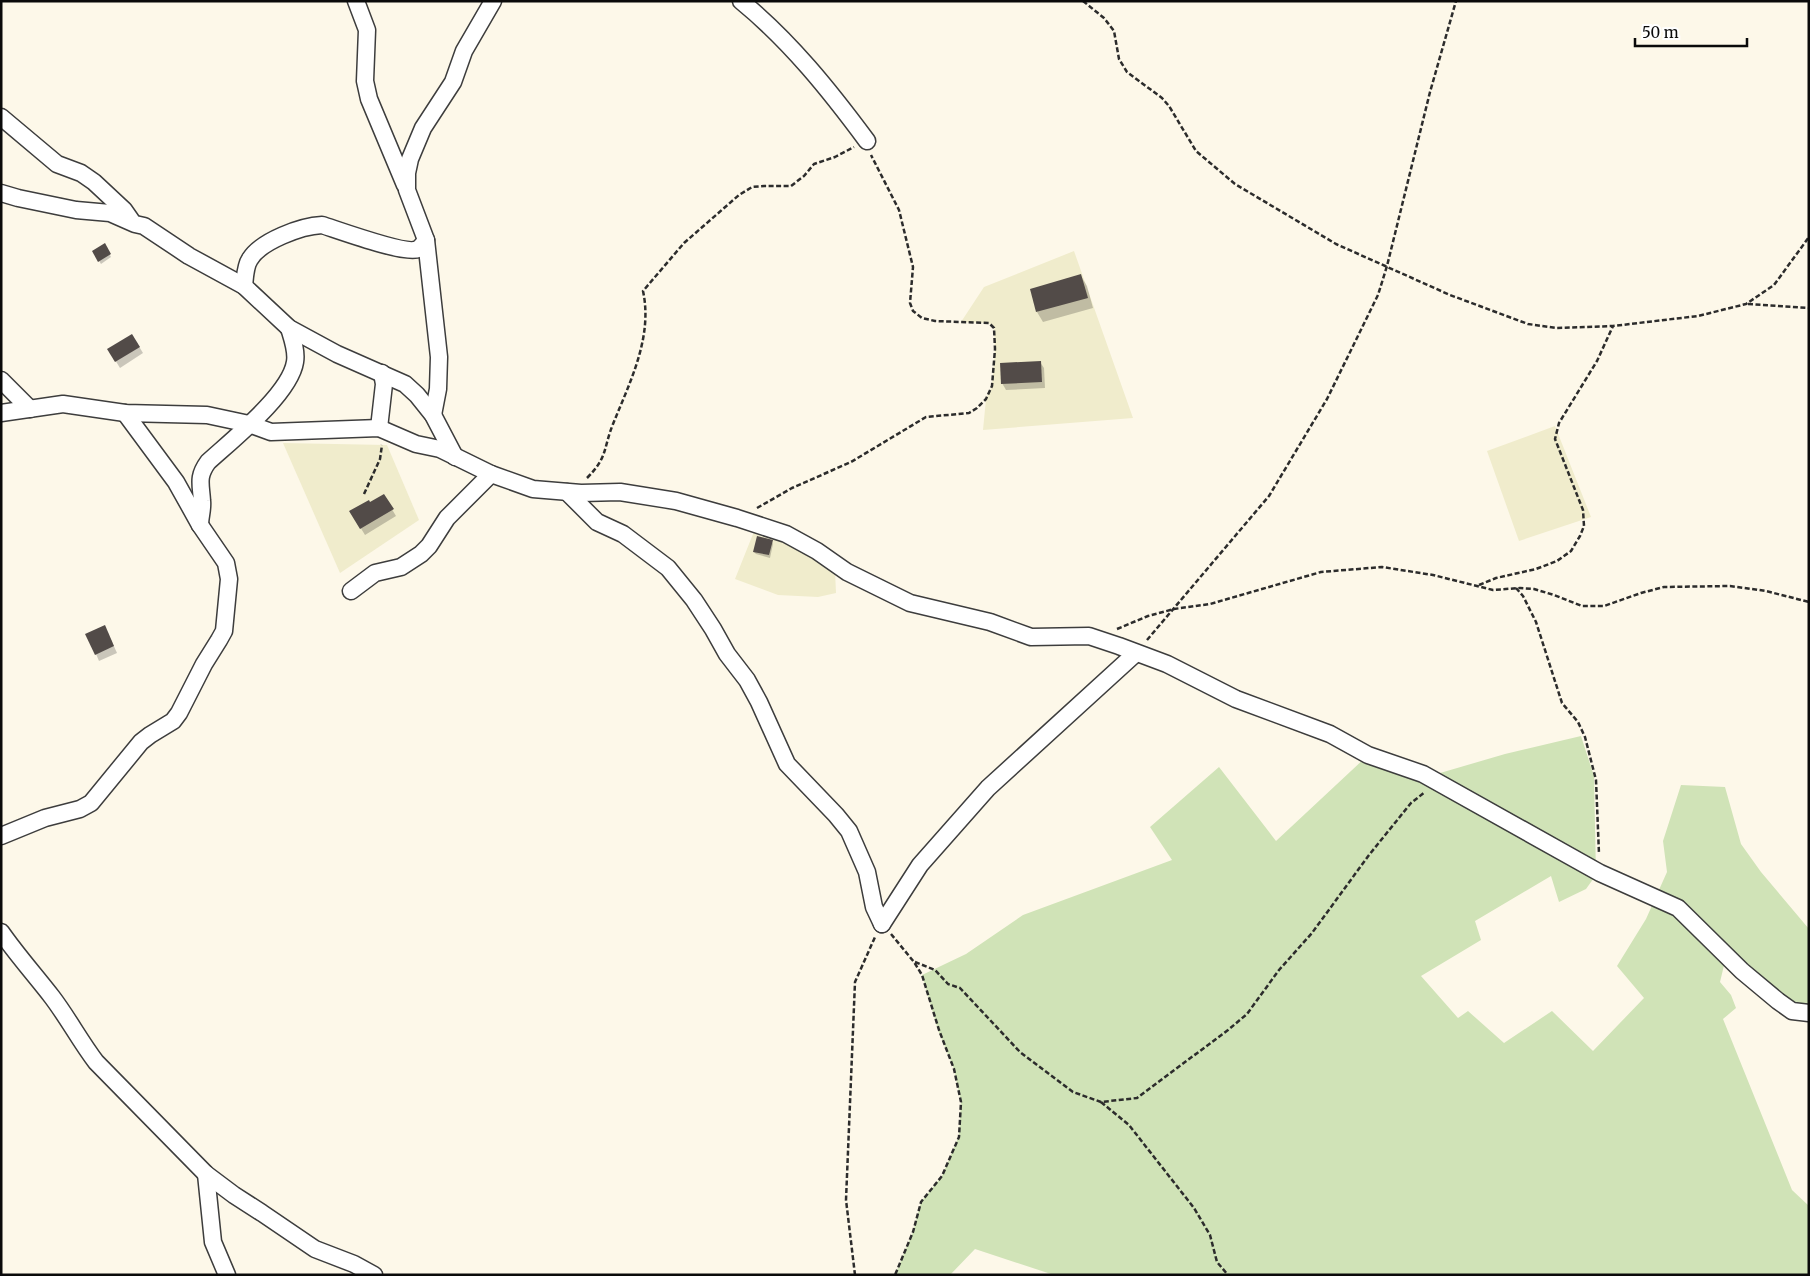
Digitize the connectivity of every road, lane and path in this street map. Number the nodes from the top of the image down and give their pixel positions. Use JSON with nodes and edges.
{"nodes":[{"id":1,"x":356,"y":1,"type":"edge"},
{"id":2,"x":493,"y":1,"type":"edge"},
{"id":3,"x":742,"y":1,"type":"edge"},
{"id":4,"x":1083,"y":1,"type":"edge"},
{"id":5,"x":1456,"y":1,"type":"edge"},
{"id":6,"x":1,"y":116,"type":"edge"},
{"id":7,"x":867,"y":141,"type":"junction"},
{"id":8,"x":407,"y":190,"type":"junction"},
{"id":9,"x":1,"y":193,"type":"edge"},
{"id":10,"x":135,"y":224,"type":"junction"},
{"id":11,"x":1809,"y":237,"type":"edge"},
{"id":12,"x":426,"y":240,"type":"junction"},
{"id":13,"x":1388,"y":266,"type":"junction"},
{"id":14,"x":244,"y":286,"type":"junction"},
{"id":15,"x":1746,"y":304,"type":"junction"},
{"id":16,"x":1809,"y":308,"type":"edge"},
{"id":17,"x":1613,"y":326,"type":"junction"},
{"id":18,"x":289,"y":328,"type":"junction"},
{"id":19,"x":382,"y":373,"type":"junction"},
{"id":20,"x":1,"y":380,"type":"edge"},
{"id":21,"x":30,"y":408,"type":"junction"},
{"id":22,"x":1,"y":412,"type":"edge"},
{"id":23,"x":125,"y":413,"type":"junction"},
{"id":24,"x":433,"y":415,"type":"junction"},
{"id":25,"x":249,"y":424,"type":"junction"},
{"id":26,"x":379,"y":428,"type":"junction"},
{"id":27,"x":455,"y":457,"type":"junction"},
{"id":28,"x":491,"y":474,"type":"junction"},
{"id":29,"x":567,"y":492,"type":"junction"},
{"id":30,"x":364,"y":494,"type":"dead end"},
{"id":31,"x":737,"y":518,"type":"junction"},
{"id":32,"x":200,"y":525,"type":"junction"},
{"id":33,"x":1477,"y":586,"type":"junction"},
{"id":34,"x":1516,"y":588,"type":"junction"},
{"id":35,"x":351,"y":591,"type":"dead end"},
{"id":36,"x":1809,"y":602,"type":"edge"},
{"id":37,"x":1174,"y":609,"type":"junction"},
{"id":38,"x":1113,"y":630,"type":"dead end"},
{"id":39,"x":1136,"y":652,"type":"junction"},
{"id":40,"x":1438,"y":782,"type":"junction"},
{"id":41,"x":1,"y":836,"type":"edge"},
{"id":42,"x":1600,"y":873,"type":"junction"},
{"id":43,"x":882,"y":924,"type":"junction"},
{"id":44,"x":1,"y":932,"type":"edge"},
{"id":45,"x":914,"y":962,"type":"junction"},
{"id":46,"x":1809,"y":1013,"type":"edge"},
{"id":47,"x":1101,"y":1102,"type":"junction"},
{"id":48,"x":206,"y":1174,"type":"junction"},
{"id":49,"x":227,"y":1275,"type":"edge"},
{"id":50,"x":374,"y":1275,"type":"edge"},
{"id":51,"x":855,"y":1275,"type":"edge"},
{"id":52,"x":895,"y":1275,"type":"edge"},
{"id":53,"x":1228,"y":1275,"type":"edge"}],
"edges":[{"from":1,"to":8,"type":"street"},
{"from":2,"to":8,"type":"street"},
{"from":3,"to":7,"type":"street"},
{"from":4,"to":13,"type":"path"},
{"from":5,"to":13,"type":"path"},
{"from":6,"to":10,"type":"street"},
{"from":7,"to":29,"type":"path"},
{"from":7,"to":31,"type":"path"},
{"from":8,"to":12,"type":"street"},
{"from":9,"to":10,"type":"street"},
{"from":10,"to":14,"type":"street"},
{"from":11,"to":15,"type":"path"},
{"from":12,"to":14,"type":"street"},
{"from":12,"to":24,"type":"street"},
{"from":13,"to":17,"type":"path"},
{"from":13,"to":37,"type":"path"},
{"from":14,"to":18,"type":"street"},
{"from":15,"to":16,"type":"path"},
{"from":15,"to":17,"type":"path"},
{"from":17,"to":33,"type":"path"},
{"from":18,"to":19,"type":"street"},
{"from":18,"to":25,"type":"street"},
{"from":19,"to":24,"type":"street"},
{"from":19,"to":26,"type":"street"},
{"from":20,"to":21,"type":"street"},
{"from":21,"to":22,"type":"street"},
{"from":21,"to":23,"type":"street"},
{"from":23,"to":25,"type":"street"},
{"from":23,"to":32,"type":"street"},
{"from":24,"to":27,"type":"street"},
{"from":25,"to":26,"type":"street"},
{"from":25,"to":32,"type":"street"},
{"from":26,"to":27,"type":"street"},
{"from":26,"to":30,"type":"path"},
{"from":27,"to":28,"type":"street"},
{"from":28,"to":29,"type":"street"},
{"from":28,"to":35,"type":"street"},
{"from":29,"to":31,"type":"street"},
{"from":29,"to":43,"type":"street"},
{"from":31,"to":39,"type":"street"},
{"from":32,"to":41,"type":"street"},
{"from":33,"to":34,"type":"path"},
{"from":33,"to":37,"type":"path"},
{"from":34,"to":36,"type":"path"},
{"from":34,"to":42,"type":"path"},
{"from":37,"to":38,"type":"path"},
{"from":37,"to":39,"type":"path"},
{"from":39,"to":40,"type":"street"},
{"from":39,"to":43,"type":"street"},
{"from":40,"to":42,"type":"street"},
{"from":40,"to":47,"type":"path"},
{"from":42,"to":46,"type":"street"},
{"from":43,"to":45,"type":"path"},
{"from":43,"to":51,"type":"path"},
{"from":44,"to":48,"type":"street"},
{"from":45,"to":47,"type":"path"},
{"from":45,"to":52,"type":"path"},
{"from":47,"to":53,"type":"path"},
{"from":48,"to":49,"type":"street"},
{"from":48,"to":50,"type":"street"}]}
